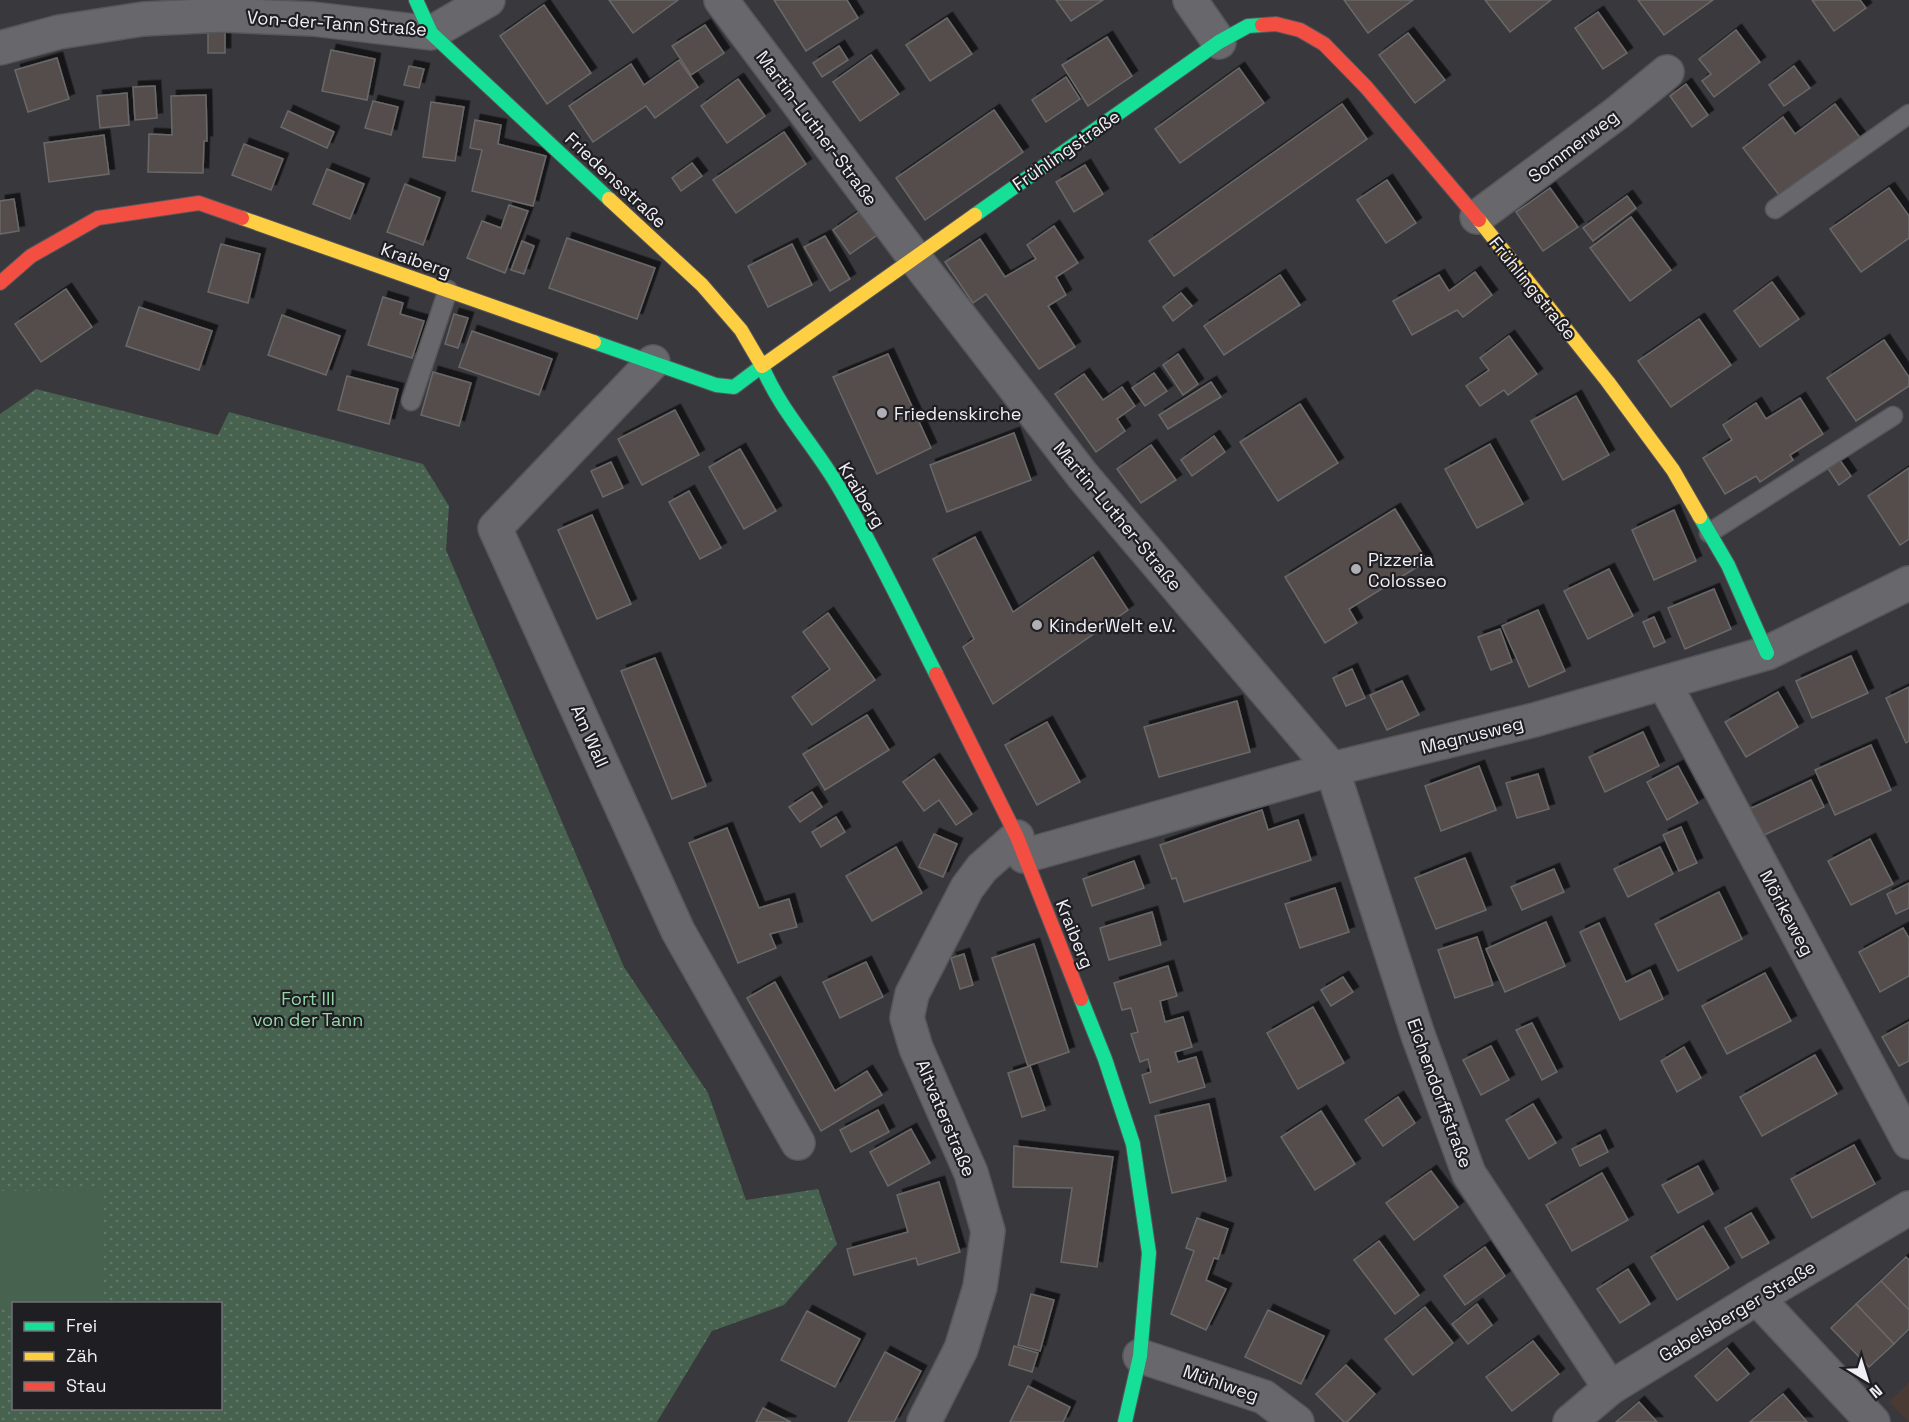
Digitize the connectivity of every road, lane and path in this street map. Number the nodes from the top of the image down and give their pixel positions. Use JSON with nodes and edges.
{"nodes":[{"id":1,"x":416,"y":0,"type":"edge"},
{"id":2,"x":488,"y":0,"type":"edge"},
{"id":3,"x":721,"y":0,"type":"edge"},
{"id":4,"x":1190,"y":0,"type":"edge"},
{"id":5,"x":431,"y":33,"type":"junction"},
{"id":6,"x":1219,"y":42,"type":"junction"},
{"id":7,"x":0,"y":48,"type":"edge"},
{"id":8,"x":1667,"y":72,"type":"dead end"},
{"id":9,"x":1909,"y":114,"type":"edge"},
{"id":10,"x":1775,"y":209,"type":"dead end"},
{"id":11,"x":1476,"y":217,"type":"junction"},
{"id":12,"x":914,"y":257,"type":"junction"},
{"id":13,"x":0,"y":283,"type":"edge"},
{"id":14,"x":448,"y":290,"type":"junction"},
{"id":15,"x":653,"y":362,"type":"junction"},
{"id":16,"x":762,"y":366,"type":"junction"},
{"id":17,"x":411,"y":401,"type":"dead end"},
{"id":18,"x":1893,"y":416,"type":"dead end"},
{"id":19,"x":1709,"y":533,"type":"junction"},
{"id":20,"x":1909,"y":583,"type":"edge"},
{"id":21,"x":1767,"y":653,"type":"junction"},
{"id":22,"x":1664,"y":683,"type":"junction"},
{"id":23,"x":1332,"y":769,"type":"junction"},
{"id":24,"x":1021,"y":846,"type":"junction"},
{"id":25,"x":1909,"y":1142,"type":"edge"},
{"id":26,"x":798,"y":1143,"type":"dead end"},
{"id":27,"x":1909,"y":1208,"type":"edge"},
{"id":28,"x":1756,"y":1298,"type":"junction"},
{"id":29,"x":1140,"y":1356,"type":"junction"},
{"id":30,"x":1610,"y":1388,"type":"junction"},
{"id":31,"x":924,"y":1422,"type":"edge"},
{"id":32,"x":1125,"y":1422,"type":"edge"},
{"id":33,"x":1297,"y":1422,"type":"edge"},
{"id":34,"x":1569,"y":1422,"type":"edge"},
{"id":35,"x":1873,"y":1422,"type":"edge"}],
"edges":[{"from":1,"to":5,"type":"street"},
{"from":2,"to":5,"type":"street","name":"Von-der-Tann Straße"},
{"from":3,"to":12,"type":"street","name":"Martin-Luther-Straße"},
{"from":4,"to":6,"type":"street"},
{"from":5,"to":7,"type":"street","name":"Von-der-Tann Straße"},
{"from":5,"to":16,"type":"street","name":"Friedensstraße"},
{"from":6,"to":11,"type":"street","name":"Frühlingstraße"},
{"from":6,"to":12,"type":"street","name":"Frühlingstraße"},
{"from":8,"to":11,"type":"street","name":"Sommerweg"},
{"from":9,"to":10,"type":"lane"},
{"from":11,"to":19,"type":"street","name":"Frühlingstraße"},
{"from":12,"to":16,"type":"street"},
{"from":12,"to":23,"type":"street","name":"Martin-Luther-Straße"},
{"from":13,"to":14,"type":"street","name":"Kraiberg"},
{"from":14,"to":15,"type":"street","name":"Kraiberg"},
{"from":14,"to":17,"type":"lane"},
{"from":15,"to":16,"type":"street","name":"Kraiberg"},
{"from":15,"to":26,"type":"street","name":"Am Wall"},
{"from":16,"to":24,"type":"street","name":"Kraiberg"},
{"from":18,"to":19,"type":"lane"},
{"from":19,"to":21,"type":"street","name":"Frühlingstraße"},
{"from":20,"to":21,"type":"street","name":"Magnusweg"},
{"from":21,"to":22,"type":"street","name":"Magnusweg"},
{"from":22,"to":23,"type":"street","name":"Magnusweg"},
{"from":22,"to":25,"type":"street","name":"Mörikeweg"},
{"from":23,"to":24,"type":"street","name":"Magnusweg"},
{"from":23,"to":30,"type":"street","name":"Eichendorffstraße"},
{"from":24,"to":29,"type":"street","name":"Kraiberg"},
{"from":24,"to":31,"type":"street","name":"Altvaterstraße"},
{"from":27,"to":28,"type":"street","name":"Gabelsberger Straße"},
{"from":28,"to":30,"type":"street","name":"Gabelsberger Straße"},
{"from":28,"to":35,"type":"street"},
{"from":29,"to":32,"type":"street","name":"Kraiberg"},
{"from":29,"to":33,"type":"street","name":"Mühlweg"},
{"from":30,"to":34,"type":"street","name":"Gabelsberger Straße"}]}
